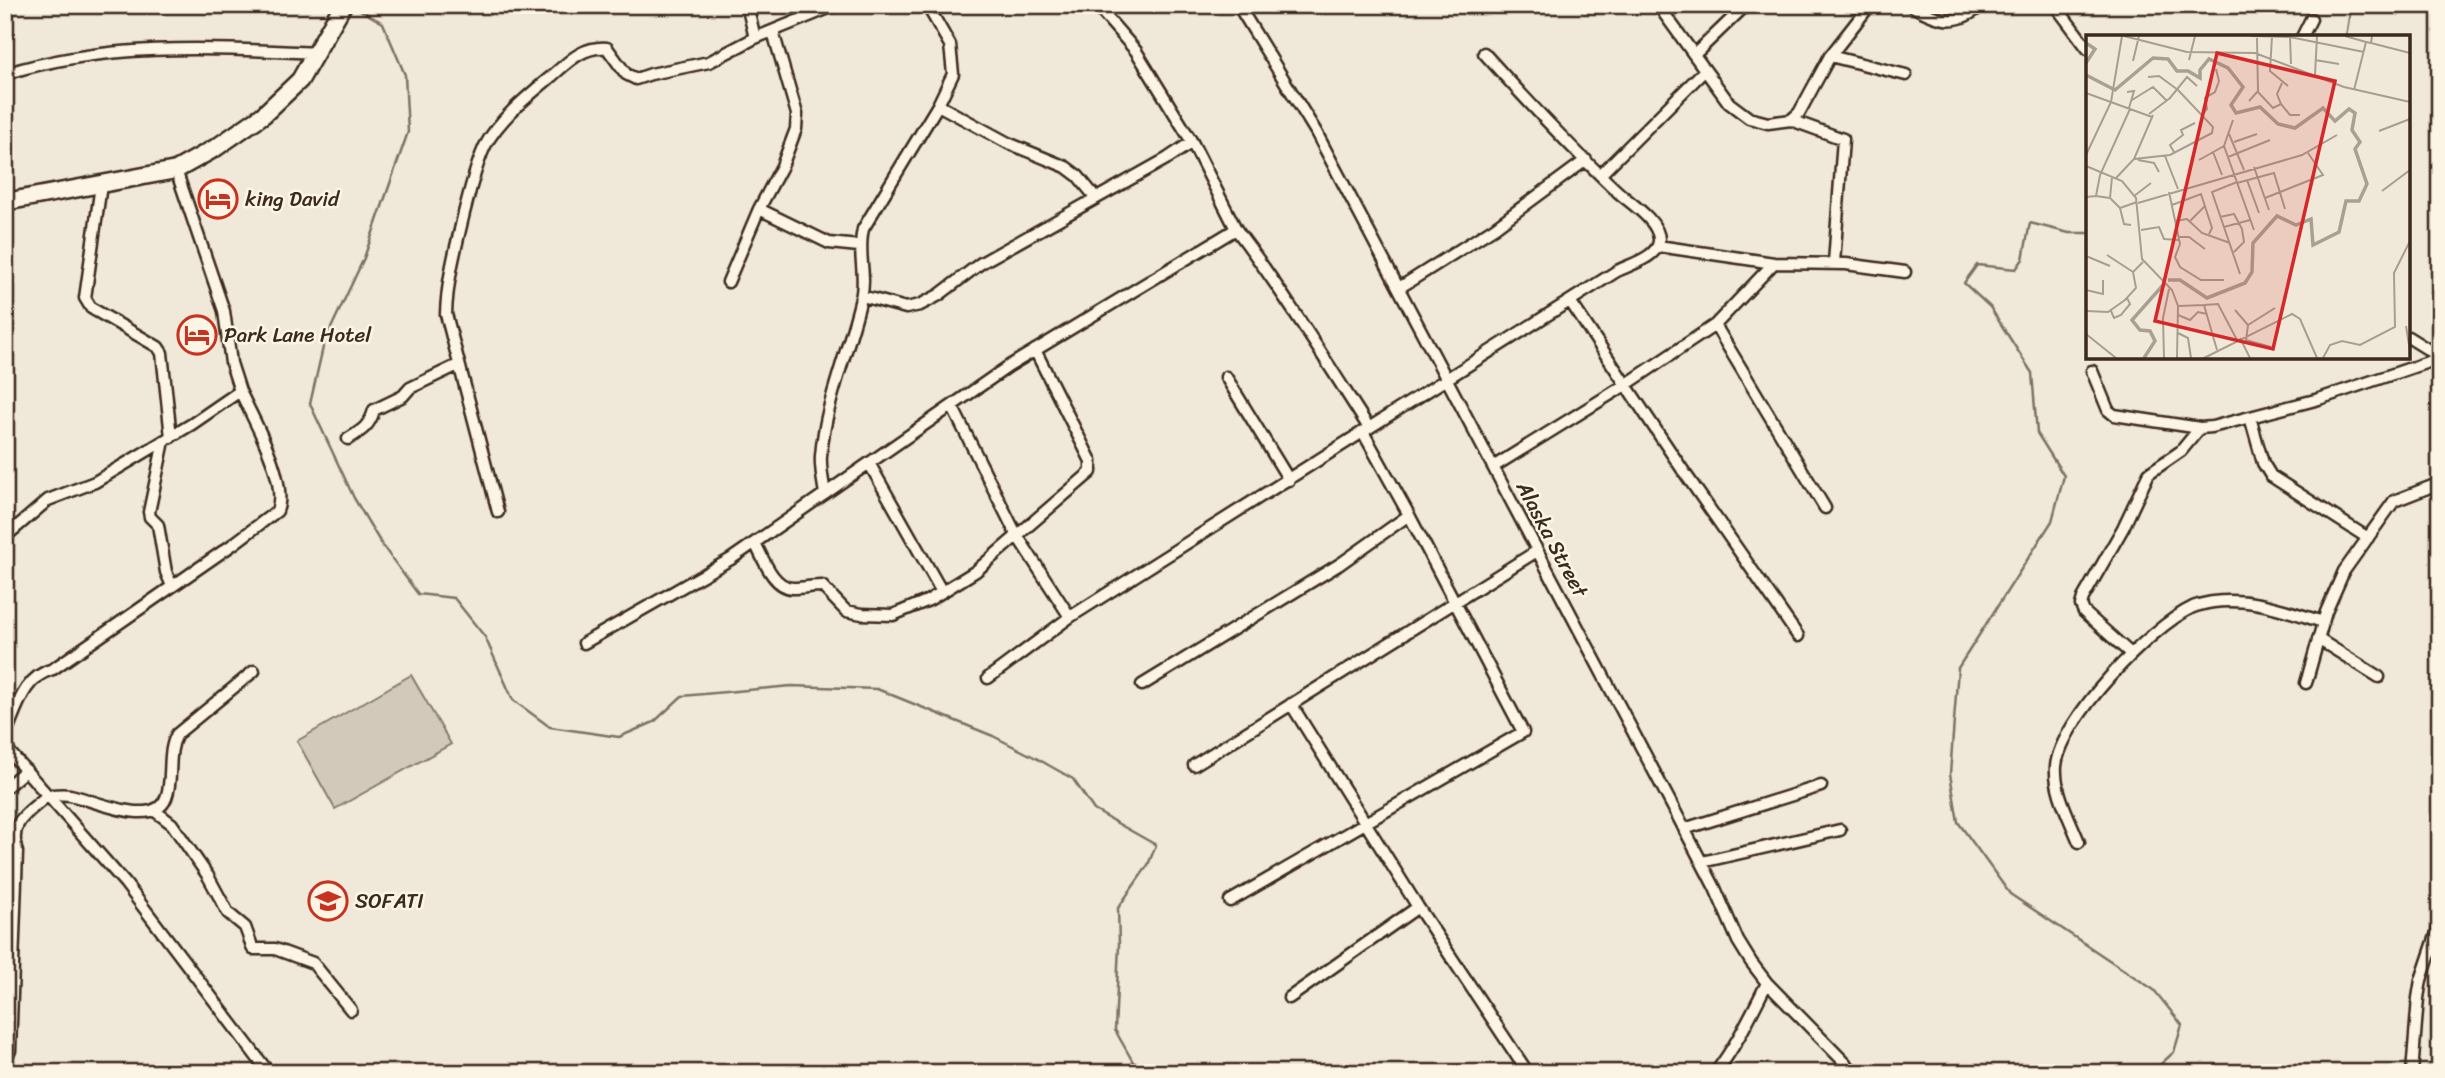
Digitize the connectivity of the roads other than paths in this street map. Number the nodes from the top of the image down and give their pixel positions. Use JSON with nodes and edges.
{"nodes":[{"id":1,"x":747,"y":5,"type":"edge"},
{"id":2,"x":836,"y":5,"type":"edge"},
{"id":3,"x":927,"y":5,"type":"edge"},
{"id":4,"x":1096,"y":5,"type":"edge"},
{"id":5,"x":1238,"y":5,"type":"edge"},
{"id":6,"x":1658,"y":5,"type":"edge"},
{"id":7,"x":1746,"y":5,"type":"edge"},
{"id":8,"x":1870,"y":5,"type":"edge"},
{"id":9,"x":1910,"y":5,"type":"edge"},
{"id":10,"x":1982,"y":5,"type":"edge"},
{"id":11,"x":2055,"y":5,"type":"edge"},
{"id":12,"x":341,"y":11,"type":"edge"},
{"id":13,"x":2311,"y":19,"type":"dead end"},
{"id":14,"x":773,"y":32,"type":"junction"},
{"id":15,"x":2303,"y":35,"type":"edge"},
{"id":16,"x":755,"y":38,"type":"junction"},
{"id":17,"x":2086,"y":46,"type":"edge"},
{"id":18,"x":317,"y":53,"type":"junction"},
{"id":19,"x":1484,"y":53,"type":"dead end"},
{"id":20,"x":1695,"y":54,"type":"junction"},
{"id":21,"x":1830,"y":55,"type":"junction"},
{"id":22,"x":1705,"y":70,"type":"junction"},
{"id":23,"x":5,"y":74,"type":"edge"},
{"id":24,"x":1906,"y":75,"type":"dead end"},
{"id":25,"x":938,"y":105,"type":"junction"},
{"id":26,"x":1791,"y":120,"type":"junction"},
{"id":27,"x":1192,"y":142,"type":"junction"},
{"id":28,"x":1586,"y":160,"type":"junction"},
{"id":29,"x":176,"y":170,"type":"junction"},
{"id":30,"x":1600,"y":175,"type":"junction"},
{"id":31,"x":101,"y":185,"type":"junction"},
{"id":32,"x":1097,"y":198,"type":"junction"},
{"id":33,"x":5,"y":202,"type":"edge"},
{"id":34,"x":759,"y":209,"type":"junction"},
{"id":35,"x":1236,"y":229,"type":"junction"},
{"id":36,"x":859,"y":246,"type":"junction"},
{"id":37,"x":1658,"y":246,"type":"junction"},
{"id":38,"x":1774,"y":263,"type":"junction"},
{"id":39,"x":1834,"y":263,"type":"junction"},
{"id":40,"x":1905,"y":272,"type":"dead end"},
{"id":41,"x":728,"y":282,"type":"dead end"},
{"id":42,"x":1399,"y":288,"type":"junction"},
{"id":43,"x":862,"y":296,"type":"junction"},
{"id":44,"x":1570,"y":301,"type":"junction"},
{"id":45,"x":1715,"y":325,"type":"junction"},
{"id":46,"x":2410,"y":338,"type":"edge"},
{"id":47,"x":1035,"y":350,"type":"junction"},
{"id":48,"x":2440,"y":358,"type":"edge"},
{"id":49,"x":458,"y":365,"type":"junction"},
{"id":50,"x":2092,"y":371,"type":"dead end"},
{"id":51,"x":1226,"y":377,"type":"dead end"},
{"id":52,"x":1447,"y":379,"type":"junction"},
{"id":53,"x":1627,"y":384,"type":"junction"},
{"id":54,"x":240,"y":391,"type":"junction"},
{"id":55,"x":952,"y":406,"type":"junction"},
{"id":56,"x":2249,"y":417,"type":"junction"},
{"id":57,"x":2200,"y":428,"type":"junction"},
{"id":58,"x":1366,"y":430,"type":"junction"},
{"id":59,"x":168,"y":439,"type":"junction"},
{"id":60,"x":348,"y":439,"type":"dead end"},
{"id":61,"x":869,"y":463,"type":"junction"},
{"id":62,"x":1493,"y":467,"type":"junction"},
{"id":63,"x":1289,"y":480,"type":"junction"},
{"id":64,"x":2440,"y":483,"type":"edge"},
{"id":65,"x":825,"y":494,"type":"junction"},
{"id":66,"x":1825,"y":508,"type":"dead end"},
{"id":67,"x":498,"y":512,"type":"dead end"},
{"id":68,"x":1409,"y":515,"type":"junction"},
{"id":69,"x":1016,"y":534,"type":"junction"},
{"id":70,"x":5,"y":537,"type":"edge"},
{"id":71,"x":2368,"y":538,"type":"junction"},
{"id":72,"x":755,"y":543,"type":"junction"},
{"id":73,"x":1537,"y":551,"type":"junction"},
{"id":74,"x":172,"y":586,"type":"junction"},
{"id":75,"x":942,"y":592,"type":"junction"},
{"id":76,"x":1453,"y":602,"type":"junction"},
{"id":77,"x":1070,"y":617,"type":"junction"},
{"id":78,"x":2323,"y":622,"type":"junction"},
{"id":79,"x":1798,"y":636,"type":"dead end"},
{"id":80,"x":2318,"y":639,"type":"junction"},
{"id":81,"x":584,"y":643,"type":"dead end"},
{"id":82,"x":2130,"y":653,"type":"junction"},
{"id":83,"x":254,"y":671,"type":"dead end"},
{"id":84,"x":2379,"y":677,"type":"dead end"},
{"id":85,"x":988,"y":678,"type":"dead end"},
{"id":86,"x":2306,"y":683,"type":"dead end"},
{"id":87,"x":1142,"y":685,"type":"dead end"},
{"id":88,"x":1291,"y":704,"type":"junction"},
{"id":89,"x":5,"y":735,"type":"edge"},
{"id":90,"x":5,"y":747,"type":"edge"},
{"id":91,"x":1194,"y":765,"type":"dead end"},
{"id":92,"x":26,"y":770,"type":"junction"},
{"id":93,"x":1821,"y":786,"type":"dead end"},
{"id":94,"x":5,"y":788,"type":"edge"},
{"id":95,"x":48,"y":795,"type":"junction"},
{"id":96,"x":155,"y":811,"type":"junction"},
{"id":97,"x":1367,"y":823,"type":"junction"},
{"id":98,"x":16,"y":825,"type":"junction"},
{"id":99,"x":1684,"y":829,"type":"junction"},
{"id":100,"x":1840,"y":830,"type":"dead end"},
{"id":101,"x":5,"y":833,"type":"edge"},
{"id":102,"x":2079,"y":842,"type":"dead end"},
{"id":103,"x":1702,"y":862,"type":"junction"},
{"id":104,"x":1230,"y":901,"type":"dead end"},
{"id":105,"x":1418,"y":907,"type":"junction"},
{"id":106,"x":2440,"y":924,"type":"edge"},
{"id":107,"x":1767,"y":983,"type":"junction"},
{"id":108,"x":1289,"y":998,"type":"dead end"},
{"id":109,"x":351,"y":1010,"type":"dead end"},
{"id":110,"x":10,"y":1051,"type":"dead end"},
{"id":111,"x":269,"y":1073,"type":"edge"},
{"id":112,"x":1528,"y":1073,"type":"edge"},
{"id":113,"x":1715,"y":1073,"type":"edge"},
{"id":114,"x":1855,"y":1073,"type":"edge"},
{"id":115,"x":2412,"y":1073,"type":"edge"}],
"edges":[{"from":1,"to":16,"type":"street"},
{"from":2,"to":14,"type":"street"},
{"from":3,"to":25,"type":"street"},
{"from":4,"to":27,"type":"street"},
{"from":5,"to":42,"type":"street","name":"Alaska Street"},
{"from":6,"to":20,"type":"street"},
{"from":7,"to":20,"type":"street"},
{"from":8,"to":21,"type":"street"},
{"from":9,"to":10,"type":"street"},
{"from":11,"to":17,"type":"street"},
{"from":12,"to":18,"type":"highway"},
{"from":13,"to":15,"type":"street"},
{"from":14,"to":16,"type":"street"},
{"from":14,"to":34,"type":"street"},
{"from":16,"to":49,"type":"street"},
{"from":18,"to":23,"type":"street"},
{"from":18,"to":29,"type":"highway"},
{"from":19,"to":28,"type":"street"},
{"from":20,"to":22,"type":"street"},
{"from":21,"to":24,"type":"street"},
{"from":21,"to":26,"type":"street"},
{"from":22,"to":26,"type":"street"},
{"from":22,"to":30,"type":"street"},
{"from":25,"to":32,"type":"street"},
{"from":25,"to":36,"type":"street"},
{"from":26,"to":39,"type":"street"},
{"from":27,"to":32,"type":"street"},
{"from":27,"to":35,"type":"street"},
{"from":28,"to":30,"type":"street"},
{"from":28,"to":42,"type":"street"},
{"from":29,"to":31,"type":"highway"},
{"from":29,"to":54,"type":"street"},
{"from":30,"to":37,"type":"street"},
{"from":31,"to":33,"type":"highway"},
{"from":31,"to":59,"type":"street"},
{"from":32,"to":43,"type":"street"},
{"from":34,"to":36,"type":"street"},
{"from":34,"to":41,"type":"street"},
{"from":35,"to":47,"type":"street"},
{"from":35,"to":58,"type":"street"},
{"from":36,"to":43,"type":"street"},
{"from":37,"to":38,"type":"street"},
{"from":37,"to":44,"type":"street"},
{"from":38,"to":39,"type":"street"},
{"from":38,"to":45,"type":"street"},
{"from":39,"to":40,"type":"street"},
{"from":42,"to":52,"type":"street","name":"Alaska Street"},
{"from":43,"to":65,"type":"street"},
{"from":44,"to":52,"type":"street"},
{"from":44,"to":53,"type":"street"},
{"from":45,"to":53,"type":"street"},
{"from":45,"to":66,"type":"street"},
{"from":46,"to":48,"type":"street"},
{"from":47,"to":55,"type":"street"},
{"from":47,"to":69,"type":"street"},
{"from":48,"to":56,"type":"street"},
{"from":49,"to":60,"type":"street"},
{"from":49,"to":67,"type":"street"},
{"from":50,"to":57,"type":"street"},
{"from":51,"to":63,"type":"street"},
{"from":52,"to":58,"type":"street"},
{"from":52,"to":62,"type":"street","name":"Alaska Street"},
{"from":53,"to":62,"type":"street"},
{"from":53,"to":79,"type":"street"},
{"from":54,"to":59,"type":"street"},
{"from":54,"to":74,"type":"street"},
{"from":55,"to":61,"type":"street"},
{"from":55,"to":69,"type":"street"},
{"from":56,"to":57,"type":"street"},
{"from":56,"to":71,"type":"street"},
{"from":57,"to":82,"type":"street"},
{"from":58,"to":63,"type":"street"},
{"from":58,"to":68,"type":"street"},
{"from":59,"to":70,"type":"street"},
{"from":59,"to":74,"type":"street"},
{"from":61,"to":65,"type":"street"},
{"from":61,"to":75,"type":"street"},
{"from":62,"to":73,"type":"street","name":"Alaska Street"},
{"from":63,"to":77,"type":"street"},
{"from":64,"to":71,"type":"street"},
{"from":65,"to":72,"type":"street"},
{"from":68,"to":76,"type":"street"},
{"from":68,"to":87,"type":"street"},
{"from":69,"to":75,"type":"street"},
{"from":69,"to":77,"type":"street"},
{"from":71,"to":78,"type":"street"},
{"from":72,"to":75,"type":"street"},
{"from":72,"to":81,"type":"street"},
{"from":73,"to":76,"type":"street"},
{"from":73,"to":99,"type":"street","name":"Alaska Street"},
{"from":74,"to":89,"type":"street"},
{"from":76,"to":88,"type":"street"},
{"from":76,"to":97,"type":"street"},
{"from":77,"to":85,"type":"street"},
{"from":78,"to":80,"type":"street"},
{"from":78,"to":82,"type":"street"},
{"from":80,"to":84,"type":"street"},
{"from":80,"to":86,"type":"street"},
{"from":82,"to":102,"type":"street"},
{"from":83,"to":96,"type":"street"},
{"from":88,"to":91,"type":"street"},
{"from":88,"to":97,"type":"street"},
{"from":90,"to":92,"type":"street"},
{"from":92,"to":94,"type":"street"},
{"from":92,"to":95,"type":"street"},
{"from":93,"to":99,"type":"street"},
{"from":95,"to":96,"type":"street"},
{"from":95,"to":98,"type":"street"},
{"from":95,"to":111,"type":"street"},
{"from":96,"to":109,"type":"street"},
{"from":97,"to":104,"type":"street"},
{"from":97,"to":105,"type":"street"},
{"from":98,"to":101,"type":"street"},
{"from":98,"to":110,"type":"street"},
{"from":99,"to":103,"type":"street","name":"Alaska Street"},
{"from":100,"to":103,"type":"street"},
{"from":103,"to":107,"type":"street","name":"Alaska Street"},
{"from":105,"to":108,"type":"street"},
{"from":105,"to":112,"type":"street"},
{"from":106,"to":115,"type":"street"},
{"from":107,"to":113,"type":"street"},
{"from":107,"to":114,"type":"street","name":"Alaska Street"}]}
